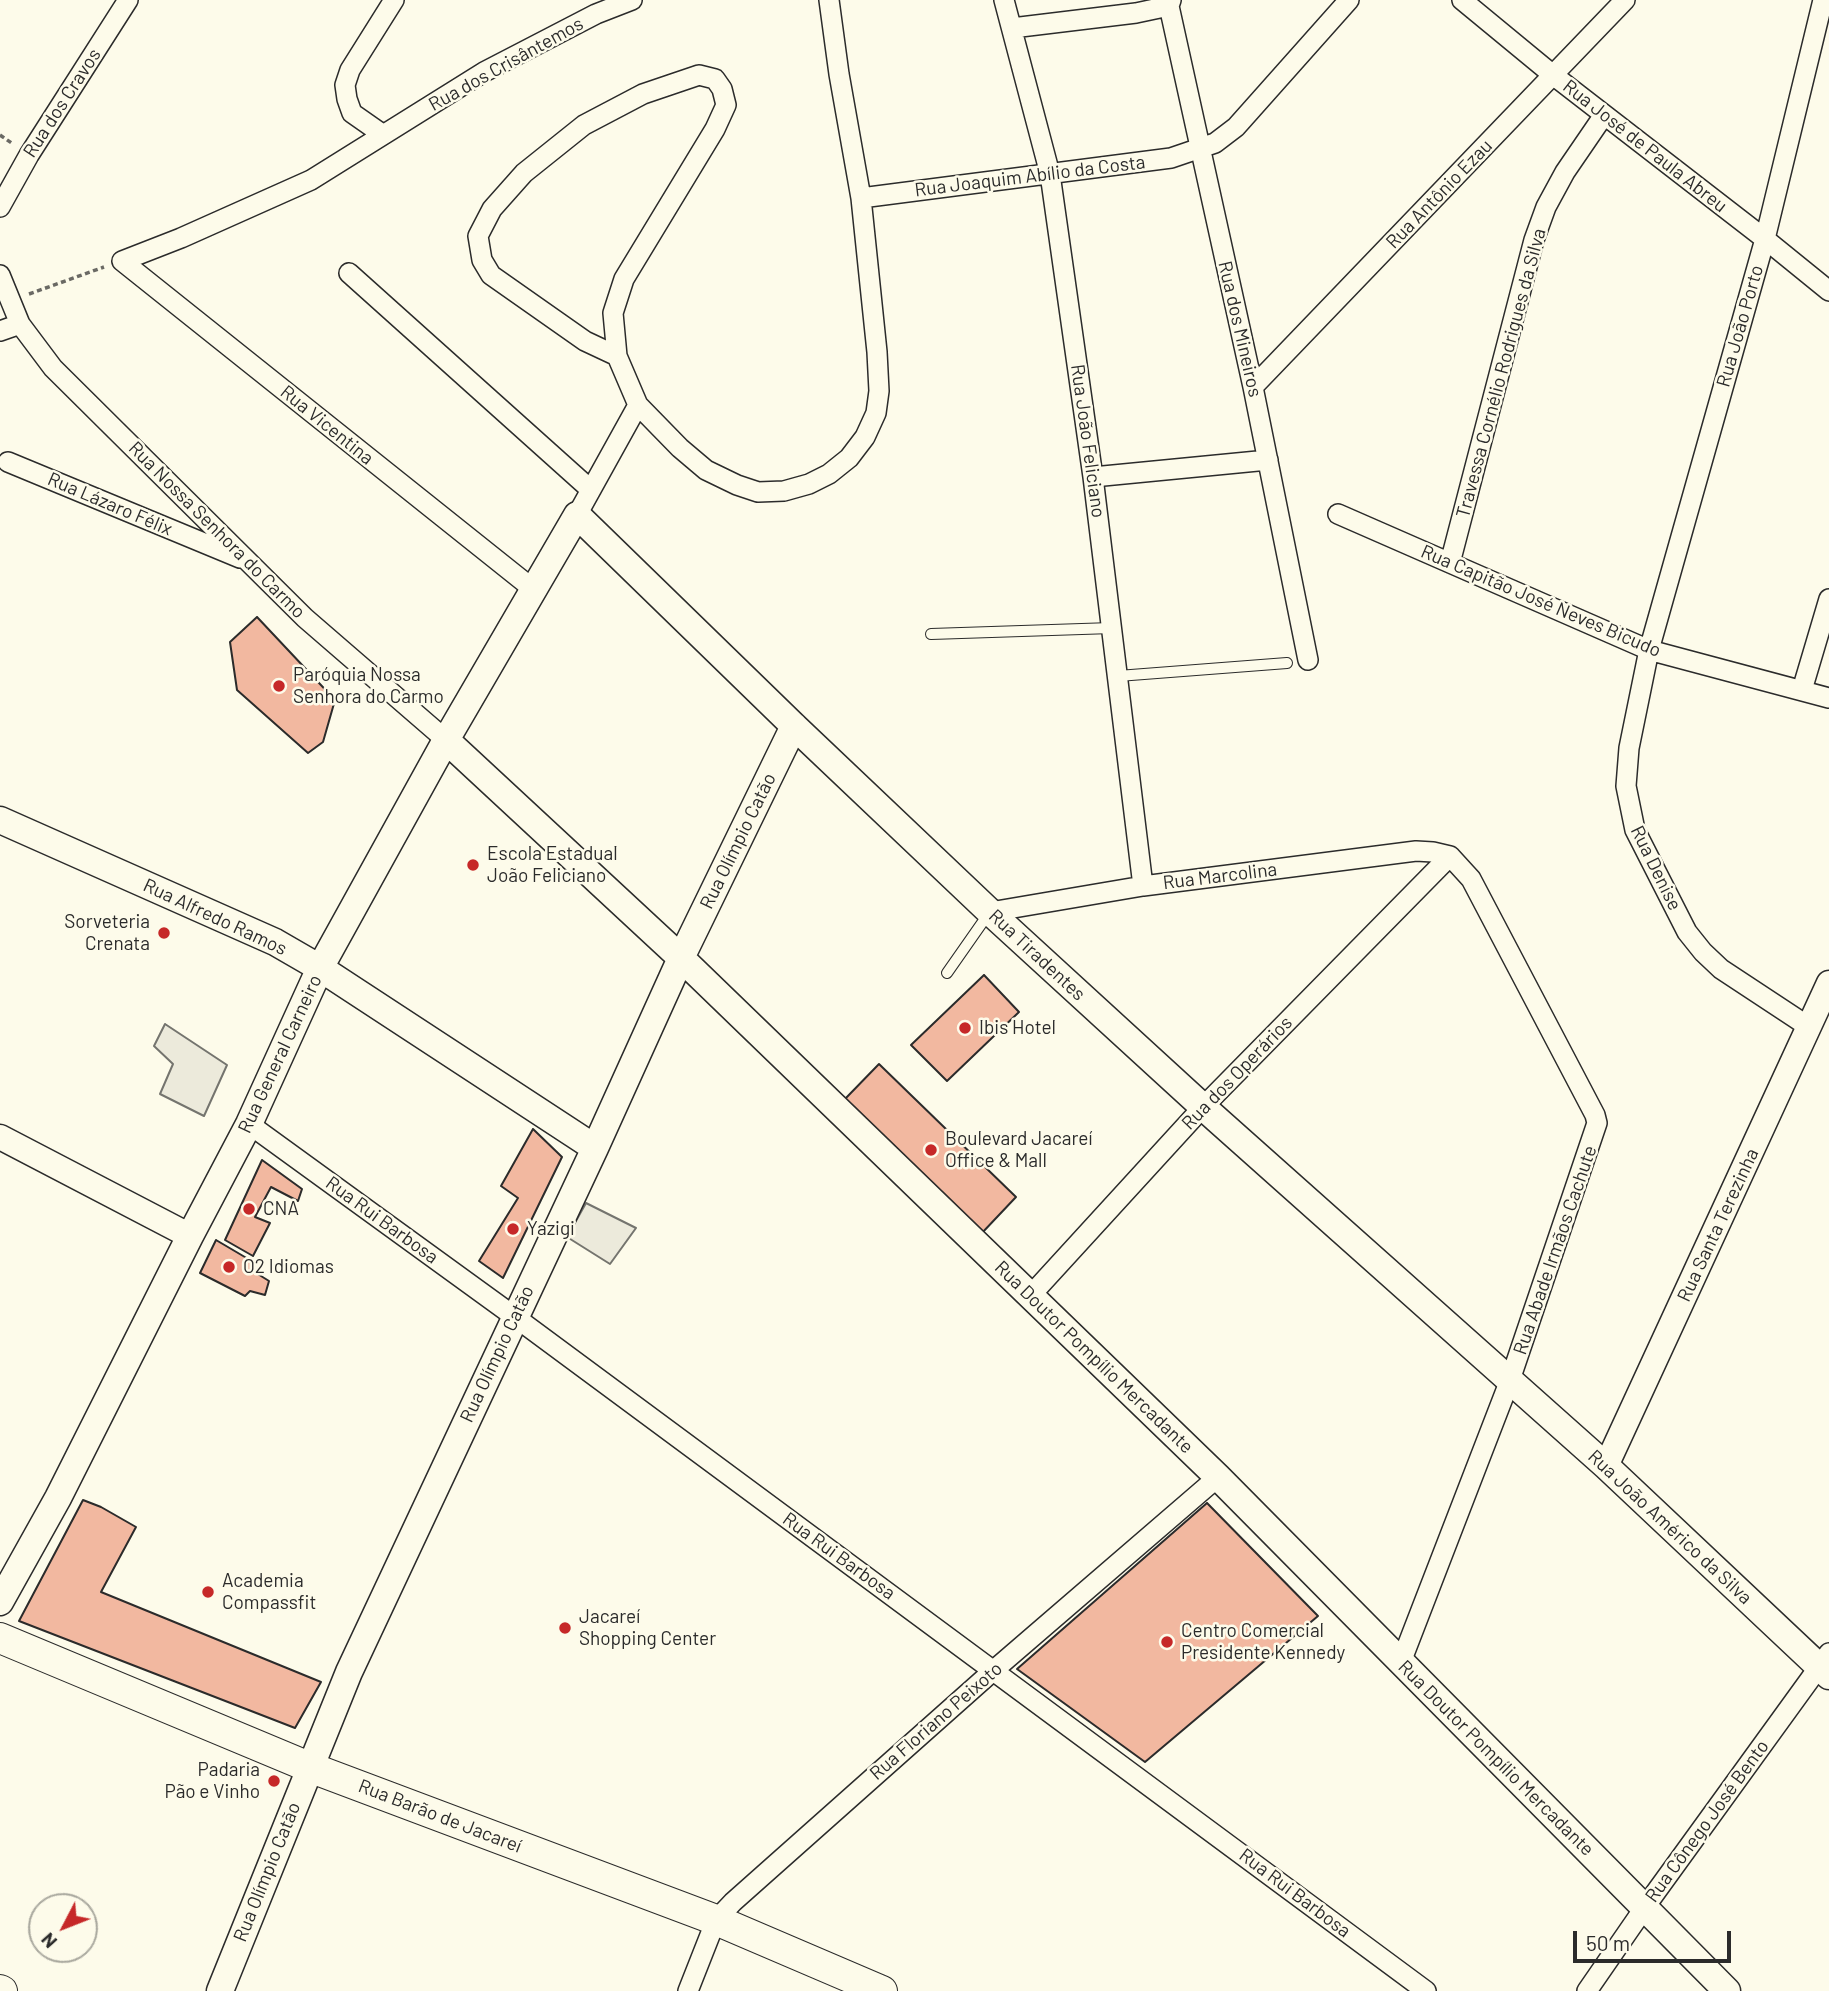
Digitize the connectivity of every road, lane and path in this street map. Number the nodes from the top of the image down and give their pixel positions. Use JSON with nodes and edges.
{"nodes":[{"id":1,"x":128,"y":0,"type":"edge"},
{"id":2,"x":394,"y":0,"type":"edge"},
{"id":3,"x":632,"y":0,"type":"edge"},
{"id":4,"x":829,"y":0,"type":"edge"},
{"id":5,"x":1004,"y":0,"type":"edge"},
{"id":6,"x":1349,"y":0,"type":"edge"},
{"id":7,"x":1462,"y":0,"type":"edge"},
{"id":8,"x":1625,"y":0,"type":"edge"},
{"id":9,"x":1823,"y":0,"type":"edge"},
{"id":10,"x":1170,"y":3,"type":"edge"},
{"id":11,"x":1012,"y":28,"type":"junction"},
{"id":12,"x":1553,"y":75,"type":"junction"},
{"id":13,"x":1604,"y":115,"type":"junction"},
{"id":14,"x":382,"y":134,"type":"junction"},
{"id":15,"x":1199,"y":149,"type":"junction"},
{"id":16,"x":1050,"y":174,"type":"junction"},
{"id":17,"x":861,"y":198,"type":"junction"},
{"id":18,"x":0,"y":207,"type":"edge"},
{"id":19,"x":1765,"y":239,"type":"junction"},
{"id":20,"x":122,"y":261,"type":"junction"},
{"id":21,"x":349,"y":273,"type":"dead end"},
{"id":22,"x":0,"y":275,"type":"edge"},
{"id":23,"x":1829,"y":291,"type":"edge"},
{"id":24,"x":10,"y":300,"type":"junction"},
{"id":25,"x":20,"y":324,"type":"junction"},
{"id":26,"x":0,"y":331,"type":"edge"},
{"id":27,"x":617,"y":356,"type":"junction"},
{"id":28,"x":1253,"y":387,"type":"junction"},
{"id":29,"x":638,"y":405,"type":"junction"},
{"id":30,"x":1268,"y":460,"type":"junction"},
{"id":31,"x":8,"y":462,"type":"dead end"},
{"id":32,"x":1093,"y":477,"type":"junction"},
{"id":33,"x":591,"y":490,"type":"junction"},
{"id":34,"x":1338,"y":514,"type":"dead end"},
{"id":35,"x":577,"y":515,"type":"junction"},
{"id":36,"x":251,"y":563,"type":"junction"},
{"id":37,"x":1450,"y":563,"type":"junction"},
{"id":38,"x":533,"y":589,"type":"junction"},
{"id":39,"x":1829,"y":599,"type":"edge"},
{"id":40,"x":1113,"y":628,"type":"junction"},
{"id":41,"x":931,"y":634,"type":"dead end"},
{"id":42,"x":1649,"y":650,"type":"junction"},
{"id":43,"x":1308,"y":660,"type":"dead end"},
{"id":44,"x":1287,"y":663,"type":"dead end"},
{"id":45,"x":1118,"y":676,"type":"junction"},
{"id":46,"x":1802,"y":690,"type":"junction"},
{"id":47,"x":1829,"y":698,"type":"edge"},
{"id":48,"x":794,"y":726,"type":"junction"},
{"id":49,"x":446,"y":740,"type":"junction"},
{"id":50,"x":0,"y":820,"type":"edge"},
{"id":51,"x":1450,"y":856,"type":"junction"},
{"id":52,"x":1143,"y":886,"type":"junction"},
{"id":53,"x":990,"y":912,"type":"junction"},
{"id":54,"x":681,"y":958,"type":"junction"},
{"id":55,"x":320,"y":968,"type":"junction"},
{"id":56,"x":947,"y":973,"type":"dead end"},
{"id":57,"x":1829,"y":983,"type":"edge"},
{"id":58,"x":1809,"y":1027,"type":"junction"},
{"id":59,"x":1203,"y":1107,"type":"junction"},
{"id":60,"x":249,"y":1124,"type":"junction"},
{"id":61,"x":0,"y":1138,"type":"edge"},
{"id":62,"x":595,"y":1148,"type":"junction"},
{"id":63,"x":190,"y":1236,"type":"junction"},
{"id":64,"x":1031,"y":1295,"type":"junction"},
{"id":65,"x":515,"y":1317,"type":"junction"},
{"id":66,"x":1510,"y":1380,"type":"junction"},
{"id":67,"x":1606,"y":1466,"type":"junction"},
{"id":68,"x":1218,"y":1477,"type":"junction"},
{"id":69,"x":0,"y":1602,"type":"edge"},
{"id":70,"x":0,"y":1638,"type":"edge"},
{"id":71,"x":1401,"y":1662,"type":"junction"},
{"id":72,"x":1826,"y":1665,"type":"edge"},
{"id":73,"x":994,"y":1670,"type":"junction"},
{"id":74,"x":309,"y":1767,"type":"junction"},
{"id":75,"x":1645,"y":1907,"type":"junction"},
{"id":76,"x":716,"y":1920,"type":"junction"},
{"id":77,"x":220,"y":1991,"type":"edge"},
{"id":78,"x":688,"y":1991,"type":"edge"},
{"id":79,"x":882,"y":1991,"type":"edge"},
{"id":80,"x":1426,"y":1991,"type":"edge"},
{"id":81,"x":1587,"y":1991,"type":"edge"},
{"id":82,"x":1727,"y":1991,"type":"edge"}],
"edges":[{"from":1,"to":18,"type":"street","name":"Rua dos Cravos"},
{"from":2,"to":14,"type":"street"},
{"from":3,"to":14,"type":"street","name":"Rua dos Crisântemos"},
{"from":4,"to":17,"type":"street"},
{"from":5,"to":11,"type":"street","name":"Rua João Feliciano"},
{"from":6,"to":15,"type":"street","name":"Rua Joaquim Abílio da Costa"},
{"from":7,"to":12,"type":"street","name":"Rua José de Paula Abreu"},
{"from":8,"to":12,"type":"street","name":"Rua Antônio Ezau"},
{"from":9,"to":19,"type":"street","name":"Rua João Porto"},
{"from":10,"to":11,"type":"street"},
{"from":10,"to":15,"type":"street","name":"Rua dos Mineiros"},
{"from":11,"to":16,"type":"street","name":"Rua João Feliciano"},
{"from":12,"to":13,"type":"street","name":"Rua José de Paula Abreu"},
{"from":12,"to":28,"type":"street","name":"Rua Antônio Ezau"},
{"from":13,"to":19,"type":"street","name":"Rua José de Paula Abreu"},
{"from":13,"to":37,"type":"street","name":"Travessa Cornélio Rodrigues da Silva"},
{"from":14,"to":20,"type":"street"},
{"from":15,"to":16,"type":"street","name":"Rua Joaquim Abílio da Costa"},
{"from":15,"to":28,"type":"street","name":"Rua dos Mineiros"},
{"from":16,"to":17,"type":"street","name":"Rua Joaquim Abílio da Costa"},
{"from":16,"to":32,"type":"street","name":"Rua João Feliciano"},
{"from":17,"to":29,"type":"street"},
{"from":19,"to":23,"type":"street","name":"Rua José de Paula Abreu"},
{"from":19,"to":42,"type":"street","name":"Rua João Porto"},
{"from":20,"to":24,"type":"path"},
{"from":20,"to":38,"type":"street","name":"Rua Vicentina"},
{"from":21,"to":33,"type":"street"},
{"from":22,"to":24,"type":"street"},
{"from":24,"to":25,"type":"street","name":"Rua Nossa Senhora do Carmo"},
{"from":25,"to":26,"type":"street"},
{"from":25,"to":36,"type":"street","name":"Rua Nossa Senhora do Carmo"},
{"from":27,"to":27,"type":"street"},
{"from":27,"to":29,"type":"street"},
{"from":28,"to":30,"type":"street","name":"Rua dos Mineiros"},
{"from":29,"to":33,"type":"street"},
{"from":30,"to":32,"type":"street"},
{"from":30,"to":43,"type":"street","name":"Rua dos Mineiros"},
{"from":31,"to":36,"type":"street","name":"Rua Lázaro Félix"},
{"from":32,"to":40,"type":"street","name":"Rua João Feliciano"},
{"from":33,"to":35,"type":"street"},
{"from":34,"to":37,"type":"street","name":"Rua Capitão José Neves Bicudo"},
{"from":35,"to":38,"type":"main road","name":"Rua General Carneiro"},
{"from":35,"to":48,"type":"main road","name":"Rua Tiradentes"},
{"from":36,"to":49,"type":"street","name":"Rua Nossa Senhora do Carmo"},
{"from":37,"to":42,"type":"street","name":"Rua Capitão José Neves Bicudo"},
{"from":38,"to":49,"type":"main road","name":"Rua General Carneiro"},
{"from":39,"to":46,"type":"street"},
{"from":40,"to":41,"type":"lane"},
{"from":40,"to":45,"type":"street","name":"Rua João Feliciano"},
{"from":42,"to":46,"type":"street","name":"Rua Capitão José Neves Bicudo"},
{"from":42,"to":58,"type":"street","name":"Rua Denise"},
{"from":44,"to":45,"type":"lane"},
{"from":45,"to":52,"type":"street","name":"Rua João Feliciano"},
{"from":46,"to":47,"type":"street","name":"Rua Capitão José Neves Bicudo"},
{"from":48,"to":53,"type":"main road","name":"Rua Tiradentes"},
{"from":48,"to":54,"type":"main road","name":"Rua Olímpio Catão"},
{"from":49,"to":54,"type":"main road","name":"Rua Doutor Pompílio Mercadante"},
{"from":49,"to":55,"type":"main road","name":"Rua General Carneiro"},
{"from":50,"to":55,"type":"main road","name":"Rua Alfredo Ramos"},
{"from":51,"to":52,"type":"street","name":"Rua Marcolina"},
{"from":51,"to":59,"type":"street","name":"Rua dos Operários"},
{"from":51,"to":66,"type":"street","name":"Rua Abade Irmãos Cachute"},
{"from":52,"to":53,"type":"street","name":"Rua Marcolina"},
{"from":53,"to":56,"type":"lane"},
{"from":53,"to":59,"type":"main road","name":"Rua Tiradentes"},
{"from":54,"to":62,"type":"main road","name":"Rua Olímpio Catão"},
{"from":54,"to":64,"type":"main road","name":"Rua Doutor Pompílio Mercadante"},
{"from":55,"to":60,"type":"main road","name":"Rua General Carneiro"},
{"from":55,"to":62,"type":"main road","name":"Rua Alfredo Ramos"},
{"from":57,"to":58,"type":"street","name":"Rua Santa Terezinha"},
{"from":58,"to":67,"type":"street","name":"Rua Santa Terezinha"},
{"from":59,"to":64,"type":"street","name":"Rua dos Operários"},
{"from":59,"to":66,"type":"main road","name":"Rua Tiradentes"},
{"from":60,"to":63,"type":"main road","name":"Rua General Carneiro"},
{"from":60,"to":65,"type":"street","name":"Rua Rui Barbosa"},
{"from":61,"to":63,"type":"street"},
{"from":62,"to":65,"type":"main road","name":"Rua Olímpio Catão"},
{"from":63,"to":69,"type":"main road","name":"Rua General Carneiro"},
{"from":64,"to":68,"type":"main road","name":"Rua Doutor Pompílio Mercadante"},
{"from":65,"to":73,"type":"street","name":"Rua Rui Barbosa"},
{"from":65,"to":74,"type":"main road","name":"Rua Olímpio Catão"},
{"from":66,"to":67,"type":"main road","name":"Rua João Américo da Silva"},
{"from":66,"to":71,"type":"street","name":"Rua Abade Irmãos Cachute"},
{"from":67,"to":72,"type":"main road","name":"Rua João Américo da Silva"},
{"from":68,"to":71,"type":"main road","name":"Rua Doutor Pompílio Mercadante"},
{"from":68,"to":73,"type":"street","name":"Rua Floriano Peixoto"},
{"from":70,"to":74,"type":"main road","name":"Rua Barão de Jacareí"},
{"from":71,"to":75,"type":"main road","name":"Rua Doutor Pompílio Mercadante"},
{"from":72,"to":75,"type":"street","name":"Rua Cônego José Bento"},
{"from":73,"to":76,"type":"street","name":"Rua Floriano Peixoto"},
{"from":73,"to":80,"type":"street","name":"Rua Rui Barbosa"},
{"from":74,"to":76,"type":"main road","name":"Rua Barão de Jacareí"},
{"from":74,"to":77,"type":"main road","name":"Rua Olímpio Catão"},
{"from":75,"to":81,"type":"street","name":"Rua Cônego José Bento"},
{"from":75,"to":82,"type":"main road","name":"Rua Doutor Pompílio Mercadante"},
{"from":76,"to":78,"type":"street","name":"Rua Floriano Peixoto"},
{"from":76,"to":79,"type":"main road","name":"Rua Barão de Jacareí"}]}
